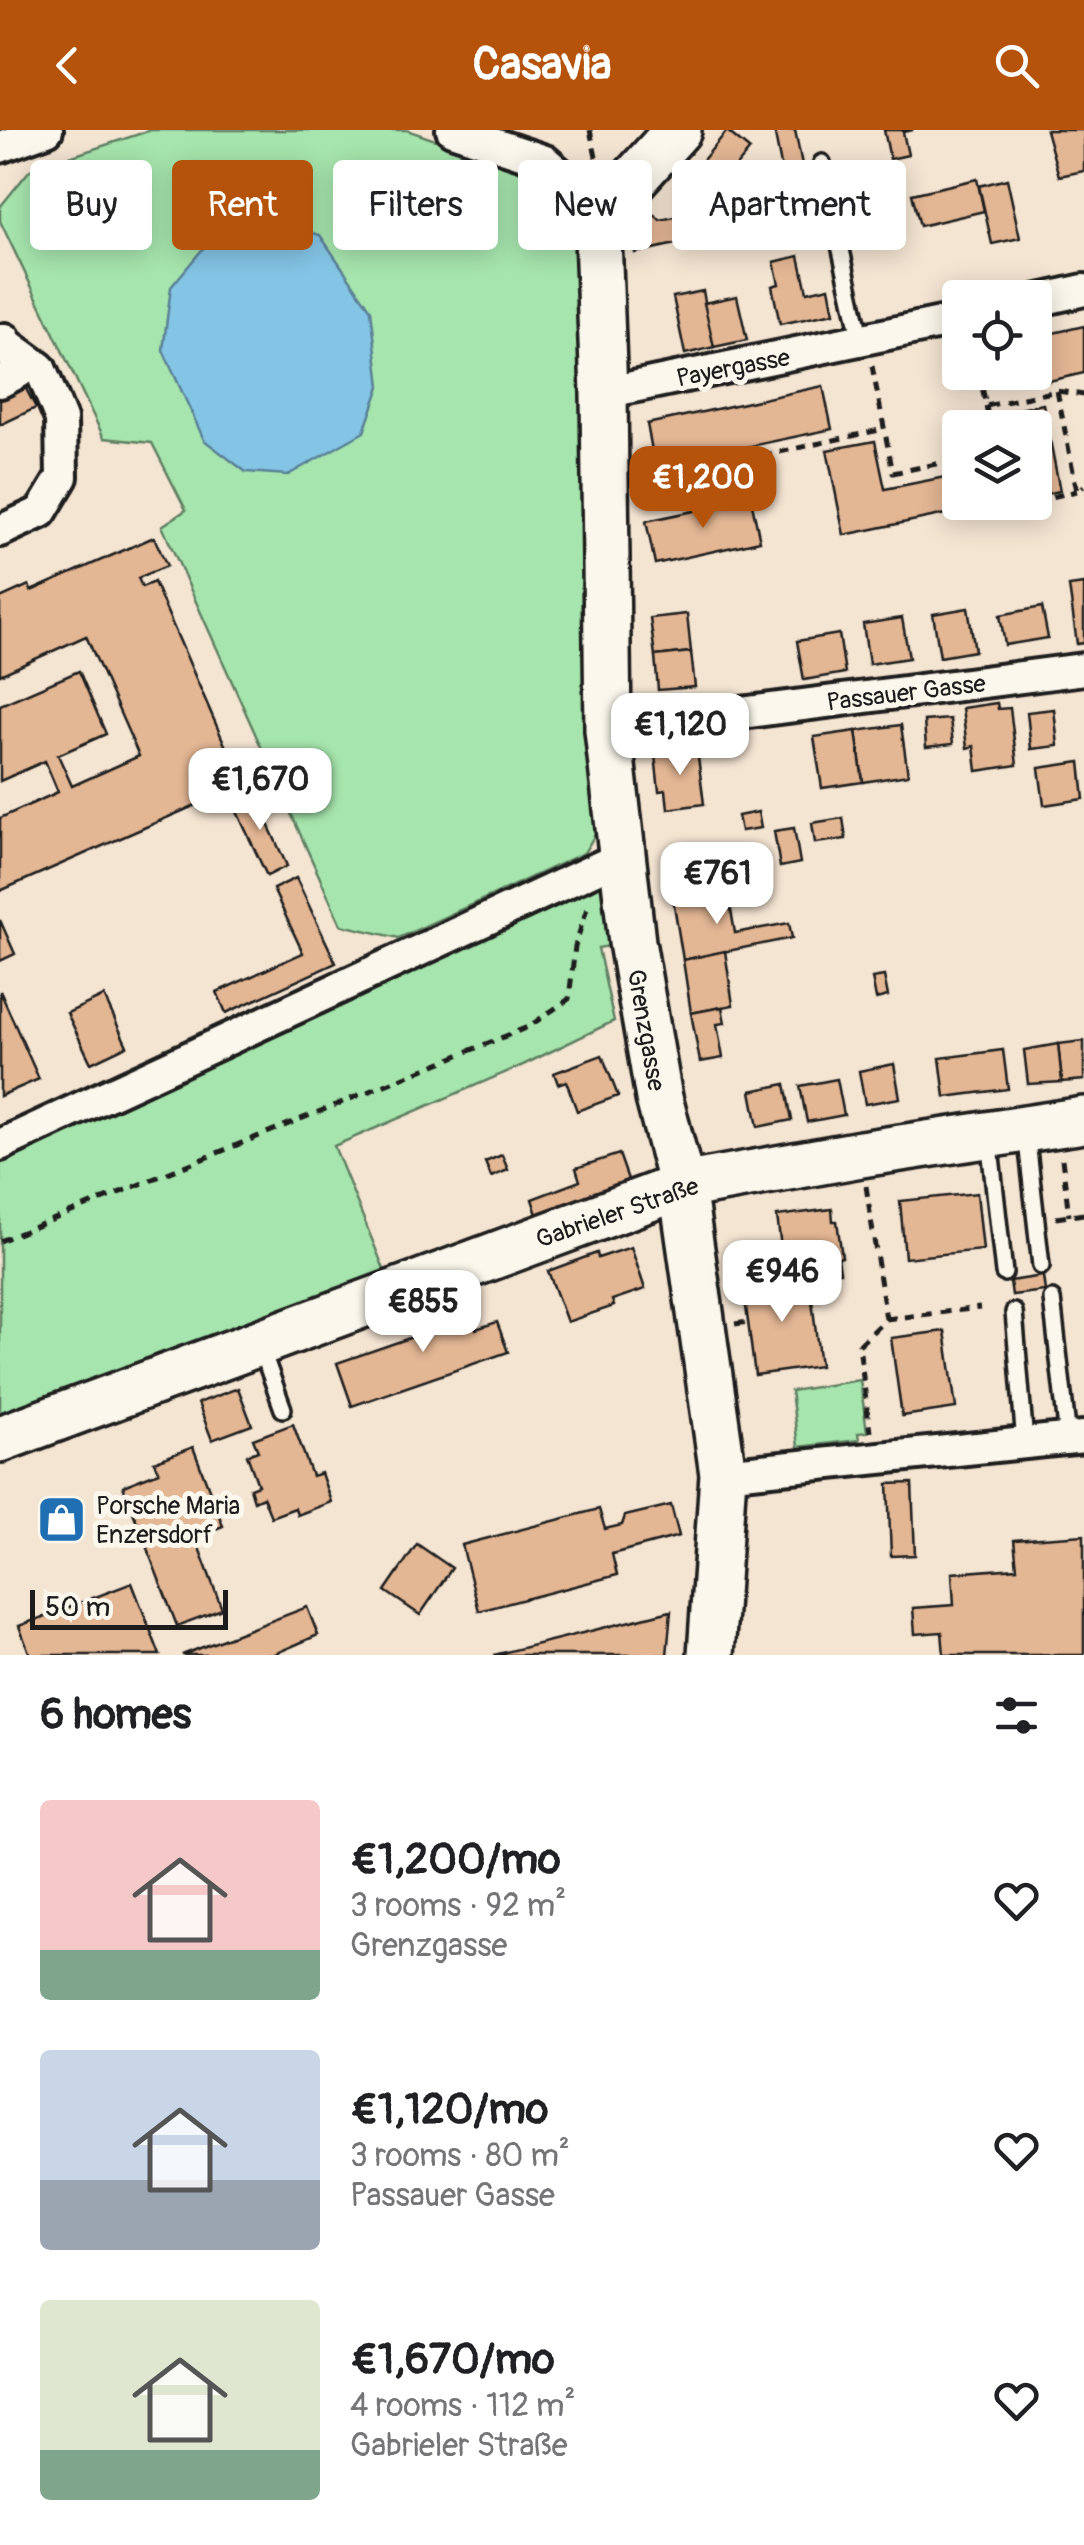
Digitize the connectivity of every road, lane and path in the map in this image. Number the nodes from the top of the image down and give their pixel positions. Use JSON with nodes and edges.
{"nodes":[{"id":1,"x":47,"y":130,"type":"edge"},
{"id":2,"x":452,"y":130,"type":"edge"},
{"id":3,"x":678,"y":130,"type":"edge"},
{"id":4,"x":0,"y":147,"type":"edge"},
{"id":5,"x":541,"y":160,"type":"edge"},
{"id":6,"x":651,"y":160,"type":"edge"},
{"id":7,"x":598,"y":250,"type":"edge"},
{"id":8,"x":843,"y":250,"type":"edge"},
{"id":9,"x":1084,"y":290,"type":"edge"},
{"id":10,"x":1052,"y":297,"type":"edge"},
{"id":11,"x":942,"y":322,"type":"edge"},
{"id":12,"x":4,"y":337,"type":"edge"},
{"id":13,"x":864,"y":341,"type":"junction"},
{"id":14,"x":0,"y":382,"type":"edge"},
{"id":15,"x":982,"y":390,"type":"edge"},
{"id":16,"x":1057,"y":391,"type":"junction"},
{"id":17,"x":604,"y":394,"type":"junction"},
{"id":18,"x":1084,"y":395,"type":"edge"},
{"id":19,"x":986,"y":406,"type":"junction"},
{"id":20,"x":987,"y":410,"type":"edge"},
{"id":21,"x":884,"y":429,"type":"junction"},
{"id":22,"x":942,"y":463,"type":"edge"},
{"id":23,"x":690,"y":472,"type":"junction"},
{"id":24,"x":639,"y":483,"type":"dead end"},
{"id":25,"x":1081,"y":489,"type":"edge"},
{"id":26,"x":1052,"y":496,"type":"edge"},
{"id":27,"x":698,"y":510,"type":"dead end"},
{"id":28,"x":0,"y":530,"type":"edge"},
{"id":29,"x":1084,"y":670,"type":"edge"},
{"id":30,"x":608,"y":730,"type":"junction"},
{"id":31,"x":620,"y":856,"type":"junction"},
{"id":32,"x":590,"y":899,"type":"dead end"},
{"id":33,"x":1039,"y":1126,"type":"edge"},
{"id":34,"x":0,"y":1145,"type":"edge"},
{"id":35,"x":861,"y":1154,"type":"junction"},
{"id":36,"x":682,"y":1186,"type":"junction"},
{"id":37,"x":1069,"y":1216,"type":"dead end"},
{"id":38,"x":0,"y":1242,"type":"edge"},
{"id":39,"x":1041,"y":1266,"type":"dead end"},
{"id":40,"x":1004,"y":1273,"type":"dead end"},
{"id":41,"x":1052,"y":1299,"type":"dead end"},
{"id":42,"x":980,"y":1308,"type":"dead end"},
{"id":43,"x":1014,"y":1312,"type":"dead end"},
{"id":44,"x":886,"y":1319,"type":"junction"},
{"id":45,"x":259,"y":1341,"type":"junction"},
{"id":46,"x":284,"y":1409,"type":"dead end"},
{"id":47,"x":1076,"y":1437,"type":"edge"},
{"id":48,"x":0,"y":1440,"type":"edge"},
{"id":49,"x":1025,"y":1442,"type":"junction"},
{"id":50,"x":873,"y":1458,"type":"junction"},
{"id":51,"x":723,"y":1474,"type":"junction"},
{"id":52,"x":711,"y":1655,"type":"edge"}],
"edges":[{"from":1,"to":4,"type":"street"},
{"from":2,"to":5,"type":"street"},
{"from":3,"to":6,"type":"street"},
{"from":7,"to":17,"type":"street","name":"Grenzgasse"},
{"from":8,"to":13,"type":"lane"},
{"from":9,"to":10,"type":"street"},
{"from":11,"to":13,"type":"street","name":"Payergasse"},
{"from":12,"to":14,"type":"street"},
{"from":12,"to":28,"type":"street"},
{"from":13,"to":17,"type":"street","name":"Payergasse"},
{"from":13,"to":21,"type":"path"},
{"from":15,"to":19,"type":"path"},
{"from":16,"to":18,"type":"path"},
{"from":16,"to":19,"type":"path"},
{"from":16,"to":25,"type":"path"},
{"from":17,"to":30,"type":"street","name":"Grenzgasse"},
{"from":19,"to":20,"type":"path"},
{"from":21,"to":22,"type":"path"},
{"from":21,"to":23,"type":"path"},
{"from":23,"to":24,"type":"path"},
{"from":23,"to":27,"type":"path"},
{"from":25,"to":26,"type":"path"},
{"from":29,"to":30,"type":"street","name":"Passauer Gasse"},
{"from":30,"to":31,"type":"street","name":"Grenzgasse"},
{"from":31,"to":34,"type":"street"},
{"from":31,"to":36,"type":"street","name":"Grenzgasse"},
{"from":32,"to":38,"type":"path"},
{"from":33,"to":35,"type":"street","name":"Gabrieler Straße"},
{"from":33,"to":37,"type":"path"},
{"from":33,"to":39,"type":"lane"},
{"from":33,"to":40,"type":"lane"},
{"from":35,"to":36,"type":"street","name":"Gabrieler Straße"},
{"from":35,"to":44,"type":"path"},
{"from":36,"to":45,"type":"street","name":"Gabrieler Straße"},
{"from":36,"to":51,"type":"street","name":"Grenzgasse"},
{"from":41,"to":47,"type":"lane"},
{"from":42,"to":44,"type":"path"},
{"from":43,"to":49,"type":"lane"},
{"from":44,"to":50,"type":"path"},
{"from":45,"to":46,"type":"lane"},
{"from":45,"to":48,"type":"street","name":"Gabrieler Straße"},
{"from":47,"to":49,"type":"street"},
{"from":49,"to":50,"type":"street"},
{"from":50,"to":51,"type":"street"},
{"from":51,"to":52,"type":"street","name":"Grenzgasse"}]}
